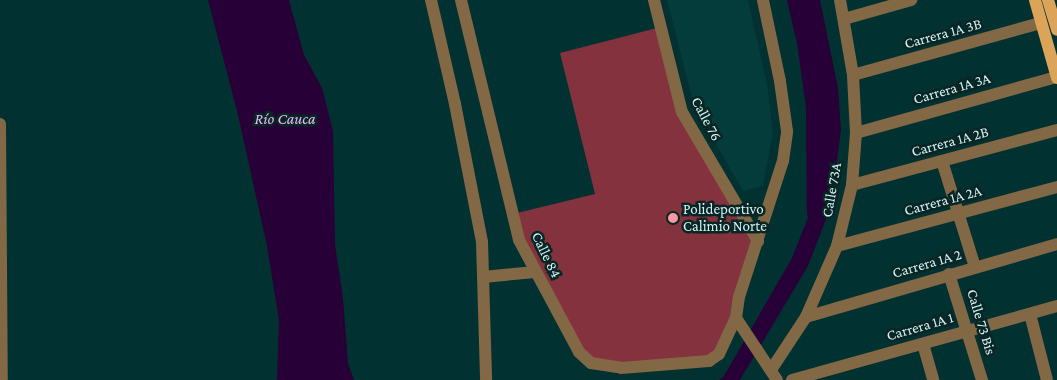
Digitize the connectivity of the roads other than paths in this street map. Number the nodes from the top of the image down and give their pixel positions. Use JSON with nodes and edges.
{"nodes":[{"id":1,"x":431,"y":0,"type":"edge"},
{"id":2,"x":461,"y":0,"type":"edge"},
{"id":3,"x":654,"y":0,"type":"edge"},
{"id":4,"x":763,"y":0,"type":"edge"},
{"id":5,"x":840,"y":0,"type":"edge"},
{"id":6,"x":911,"y":0,"type":"edge"},
{"id":7,"x":1035,"y":0,"type":"edge"},
{"id":8,"x":1048,"y":0,"type":"edge"},
{"id":9,"x":844,"y":19,"type":"junction"},
{"id":10,"x":1041,"y":23,"type":"junction"},
{"id":11,"x":1057,"y":30,"type":"edge"},
{"id":12,"x":853,"y":75,"type":"junction"},
{"id":13,"x":1057,"y":77,"type":"edge"},
{"id":14,"x":0,"y":124,"type":"edge"},
{"id":15,"x":1057,"y":130,"type":"edge"},
{"id":16,"x":856,"y":133,"type":"junction"},
{"id":17,"x":942,"y":161,"type":"junction"},
{"id":18,"x":852,"y":185,"type":"junction"},
{"id":19,"x":1057,"y":187,"type":"edge"},
{"id":20,"x":958,"y":214,"type":"junction"},
{"id":21,"x":758,"y":241,"type":"junction"},
{"id":22,"x":1057,"y":244,"type":"edge"},
{"id":23,"x":838,"y":246,"type":"junction"},
{"id":24,"x":975,"y":267,"type":"junction"},
{"id":25,"x":535,"y":272,"type":"junction"},
{"id":26,"x":949,"y":274,"type":"junction"},
{"id":27,"x":483,"y":277,"type":"junction"},
{"id":28,"x":1057,"y":306,"type":"edge"},
{"id":29,"x":1030,"y":314,"type":"junction"},
{"id":30,"x":806,"y":317,"type":"junction"},
{"id":31,"x":736,"y":318,"type":"junction"},
{"id":32,"x":967,"y":331,"type":"junction"},
{"id":33,"x":923,"y":344,"type":"junction"},
{"id":34,"x":774,"y":375,"type":"edge"},
{"id":35,"x":2,"y":380,"type":"edge"},
{"id":36,"x":486,"y":380,"type":"edge"},
{"id":37,"x":792,"y":380,"type":"edge"},
{"id":38,"x":933,"y":380,"type":"edge"},
{"id":39,"x":982,"y":380,"type":"edge"},
{"id":40,"x":1047,"y":380,"type":"edge"}],
"edges":[{"from":1,"to":27,"type":"street"},
{"from":2,"to":25,"type":"street","name":"Calle 84"},
{"from":3,"to":21,"type":"street","name":"Calle 76"},
{"from":4,"to":21,"type":"street"},
{"from":5,"to":9,"type":"street","name":"Calle 73A"},
{"from":6,"to":9,"type":"street"},
{"from":7,"to":10,"type":"main road"},
{"from":8,"to":11,"type":"main road"},
{"from":9,"to":12,"type":"street","name":"Calle 73A"},
{"from":10,"to":12,"type":"street","name":"Carrera 1A 3B"},
{"from":10,"to":13,"type":"main road"},
{"from":12,"to":16,"type":"street","name":"Calle 73A"},
{"from":13,"to":16,"type":"street","name":"Carrera 1A 3A"},
{"from":14,"to":35,"type":"street"},
{"from":15,"to":17,"type":"street","name":"Carrera 1A 2B"},
{"from":16,"to":18,"type":"street","name":"Calle 73A"},
{"from":17,"to":18,"type":"street","name":"Carrera 1A 2B"},
{"from":17,"to":20,"type":"street"},
{"from":18,"to":23,"type":"street","name":"Calle 73A"},
{"from":19,"to":20,"type":"street","name":"Carrera 1A 2A"},
{"from":20,"to":23,"type":"street","name":"Carrera 1A 2A"},
{"from":20,"to":24,"type":"street"},
{"from":21,"to":31,"type":"street"},
{"from":22,"to":24,"type":"street","name":"Carrera 1A 2"},
{"from":23,"to":30,"type":"street","name":"Calle 73A"},
{"from":24,"to":26,"type":"street","name":"Carrera 1A 2"},
{"from":25,"to":27,"type":"street"},
{"from":25,"to":31,"type":"street","name":"Calle 84"},
{"from":26,"to":30,"type":"street","name":"Carrera 1A 2"},
{"from":26,"to":32,"type":"street","name":"Calle 73 Bis"},
{"from":27,"to":36,"type":"street"},
{"from":28,"to":29,"type":"street","name":"Carrera 1A 1"},
{"from":29,"to":32,"type":"street","name":"Carrera 1A 1"},
{"from":29,"to":40,"type":"street"},
{"from":30,"to":34,"type":"street","name":"Calle 73A"},
{"from":31,"to":34,"type":"street","name":"Calle 73A"},
{"from":32,"to":33,"type":"street","name":"Carrera 1A 1"},
{"from":32,"to":39,"type":"street","name":"Calle 73 Bis"},
{"from":33,"to":37,"type":"street","name":"Carrera 1A 1"},
{"from":33,"to":38,"type":"street"}]}
